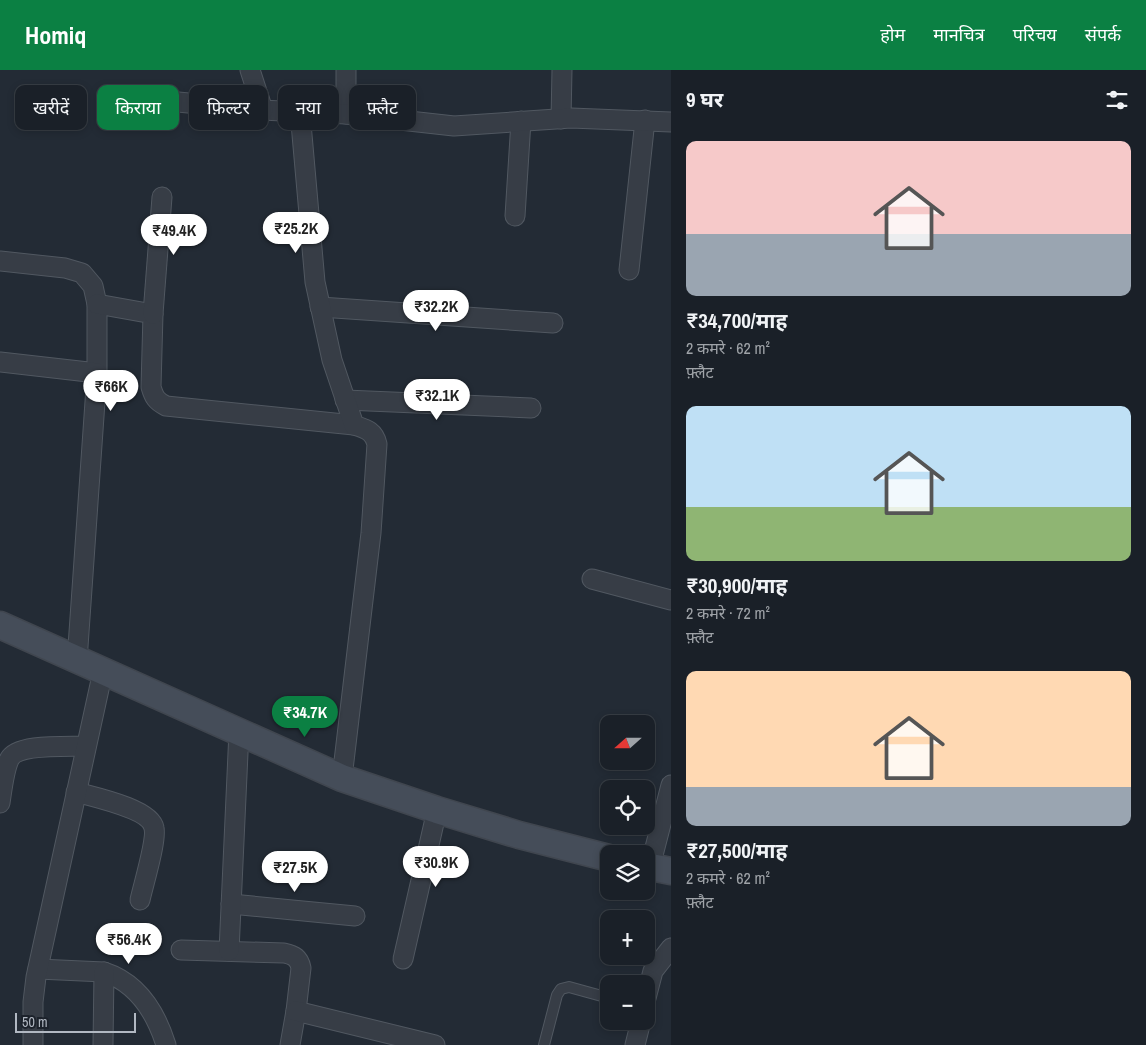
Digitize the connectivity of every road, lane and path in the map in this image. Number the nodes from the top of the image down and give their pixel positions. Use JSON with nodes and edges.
{"nodes":[{"id":1,"x":250,"y":70,"type":"edge"},
{"id":2,"x":346,"y":70,"type":"edge"},
{"id":3,"x":562,"y":70,"type":"edge"},
{"id":4,"x":255,"y":85,"type":"edge"},
{"id":5,"x":339,"y":114,"type":"edge"},
{"id":6,"x":346,"y":114,"type":"junction"},
{"id":7,"x":561,"y":119,"type":"junction"},
{"id":8,"x":645,"y":120,"type":"junction"},
{"id":9,"x":521,"y":121,"type":"junction"},
{"id":10,"x":671,"y":122,"type":"edge"},
{"id":11,"x":302,"y":130,"type":"edge"},
{"id":12,"x":162,"y":197,"type":"dead end"},
{"id":13,"x":515,"y":216,"type":"dead end"},
{"id":14,"x":0,"y":261,"type":"edge"},
{"id":15,"x":629,"y":270,"type":"dead end"},
{"id":16,"x":97,"y":304,"type":"junction"},
{"id":17,"x":320,"y":307,"type":"junction"},
{"id":18,"x":153,"y":314,"type":"junction"},
{"id":19,"x":554,"y":324,"type":"dead end"},
{"id":20,"x":0,"y":362,"type":"edge"},
{"id":21,"x":97,"y":373,"type":"junction"},
{"id":22,"x":345,"y":400,"type":"junction"},
{"id":23,"x":531,"y":408,"type":"dead end"},
{"id":24,"x":354,"y":425,"type":"junction"},
{"id":25,"x":592,"y":579,"type":"dead end"},
{"id":26,"x":671,"y":600,"type":"edge"},
{"id":27,"x":0,"y":625,"type":"edge"},
{"id":28,"x":77,"y":661,"type":"junction"},
{"id":29,"x":103,"y":671,"type":"junction"},
{"id":30,"x":239,"y":731,"type":"junction"},
{"id":31,"x":86,"y":746,"type":"junction"},
{"id":32,"x":342,"y":778,"type":"junction"},
{"id":33,"x":671,"y":785,"type":"edge"},
{"id":34,"x":76,"y":792,"type":"junction"},
{"id":35,"x":0,"y":802,"type":"edge"},
{"id":36,"x":437,"y":810,"type":"junction"},
{"id":37,"x":600,"y":856,"type":"edge"},
{"id":38,"x":656,"y":868,"type":"edge"},
{"id":39,"x":140,"y":900,"type":"dead end"},
{"id":40,"x":231,"y":904,"type":"junction"},
{"id":41,"x":355,"y":916,"type":"dead end"},
{"id":42,"x":671,"y":948,"type":"edge"},
{"id":43,"x":181,"y":950,"type":"dead end"},
{"id":44,"x":229,"y":951,"type":"junction"},
{"id":45,"x":403,"y":959,"type":"dead end"},
{"id":46,"x":38,"y":969,"type":"junction"},
{"id":47,"x":104,"y":972,"type":"junction"},
{"id":48,"x":653,"y":975,"type":"edge"},
{"id":49,"x":600,"y":995,"type":"edge"},
{"id":50,"x":296,"y":1011,"type":"junction"},
{"id":51,"x":639,"y":1030,"type":"edge"},
{"id":52,"x":33,"y":1045,"type":"edge"},
{"id":53,"x":102,"y":1045,"type":"edge"},
{"id":54,"x":166,"y":1045,"type":"edge"},
{"id":55,"x":290,"y":1045,"type":"edge"},
{"id":56,"x":435,"y":1045,"type":"edge"},
{"id":57,"x":544,"y":1045,"type":"edge"},
{"id":58,"x":635,"y":1045,"type":"edge"}],
"edges":[{"from":1,"to":4,"type":"street"},
{"from":2,"to":6,"type":"street"},
{"from":3,"to":7,"type":"street"},
{"from":5,"to":6,"type":"street"},
{"from":6,"to":9,"type":"street"},
{"from":7,"to":8,"type":"street"},
{"from":7,"to":9,"type":"street"},
{"from":8,"to":10,"type":"street"},
{"from":8,"to":15,"type":"street"},
{"from":9,"to":13,"type":"street"},
{"from":11,"to":17,"type":"street"},
{"from":12,"to":18,"type":"street"},
{"from":14,"to":16,"type":"street"},
{"from":16,"to":18,"type":"street"},
{"from":16,"to":21,"type":"street"},
{"from":17,"to":19,"type":"street"},
{"from":17,"to":22,"type":"street"},
{"from":18,"to":24,"type":"street"},
{"from":20,"to":21,"type":"street"},
{"from":21,"to":28,"type":"street"},
{"from":22,"to":23,"type":"street"},
{"from":22,"to":24,"type":"street"},
{"from":24,"to":32,"type":"street"},
{"from":25,"to":26,"type":"street"},
{"from":27,"to":28,"type":"main road"},
{"from":28,"to":29,"type":"main road"},
{"from":29,"to":30,"type":"main road"},
{"from":29,"to":31,"type":"street"},
{"from":30,"to":32,"type":"main road"},
{"from":30,"to":40,"type":"street"},
{"from":31,"to":34,"type":"street"},
{"from":31,"to":35,"type":"street"},
{"from":32,"to":36,"type":"main road"},
{"from":33,"to":38,"type":"street"},
{"from":34,"to":39,"type":"street"},
{"from":34,"to":46,"type":"street"},
{"from":36,"to":37,"type":"main road"},
{"from":36,"to":45,"type":"street"},
{"from":40,"to":41,"type":"street"},
{"from":40,"to":44,"type":"street"},
{"from":42,"to":48,"type":"street"},
{"from":43,"to":44,"type":"street"},
{"from":44,"to":50,"type":"street"},
{"from":46,"to":47,"type":"street"},
{"from":46,"to":52,"type":"street"},
{"from":47,"to":53,"type":"street"},
{"from":47,"to":54,"type":"street"},
{"from":49,"to":57,"type":"lane"},
{"from":50,"to":55,"type":"street"},
{"from":50,"to":56,"type":"street"},
{"from":51,"to":58,"type":"street"}]}
